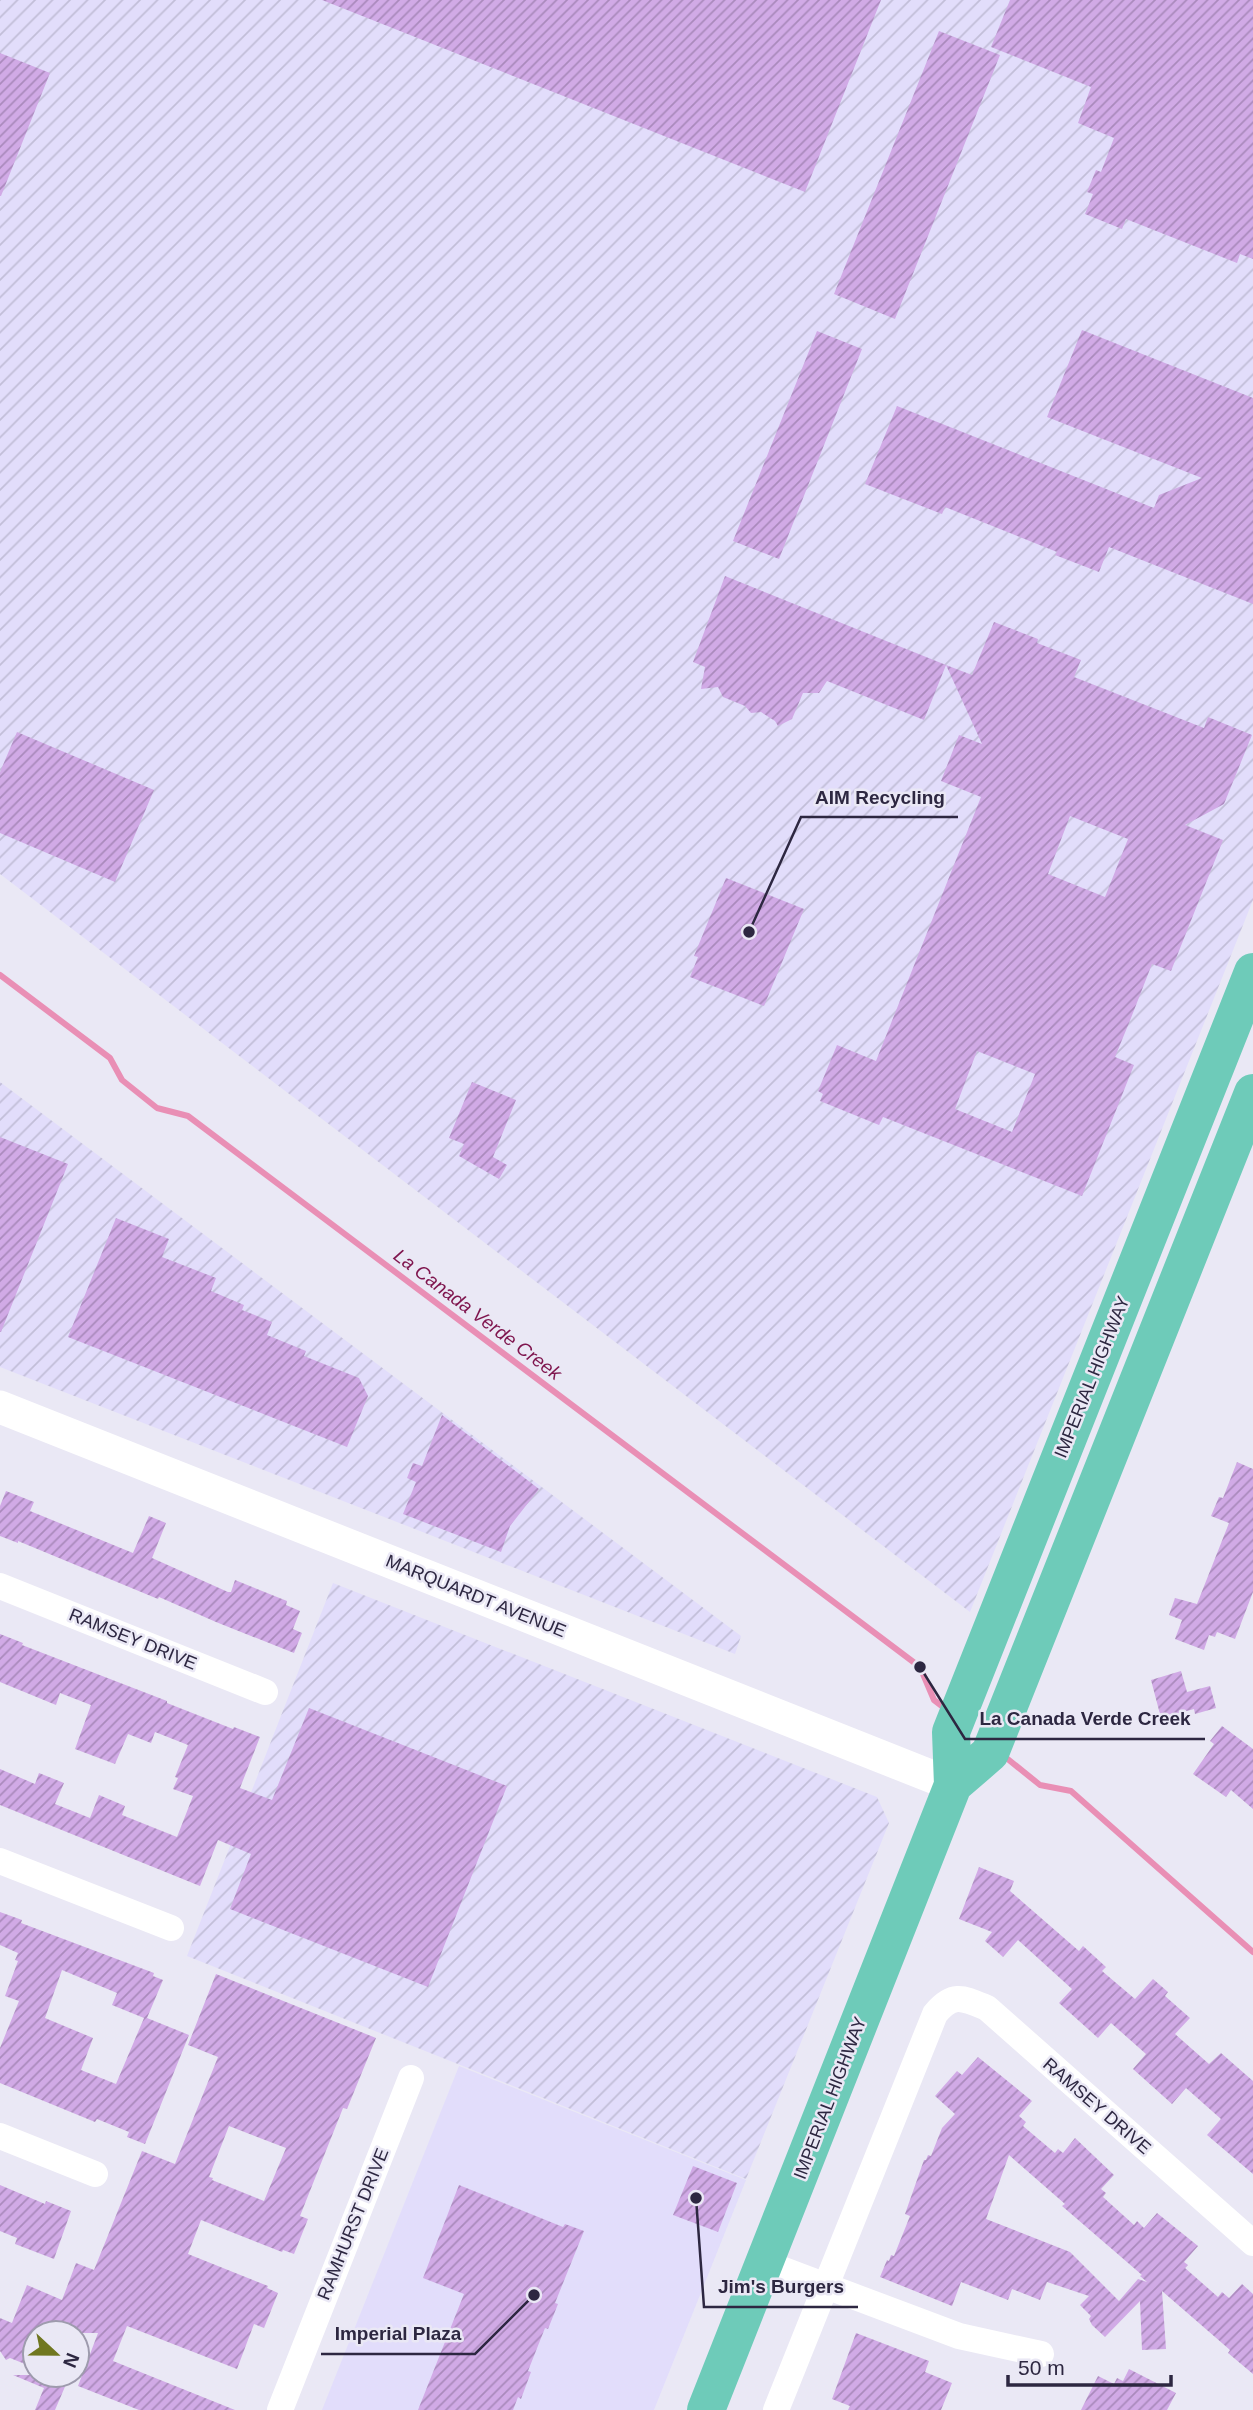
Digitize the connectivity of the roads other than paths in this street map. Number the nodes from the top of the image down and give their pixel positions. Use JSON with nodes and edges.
{"nodes":[{"id":1,"x":1253,"y":972,"type":"edge"},
{"id":2,"x":1253,"y":1093,"type":"edge"},
{"id":3,"x":0,"y":1407,"type":"edge"},
{"id":4,"x":0,"y":1586,"type":"edge"},
{"id":5,"x":265,"y":1692,"type":"dead end"},
{"id":6,"x":956,"y":1777,"type":"junction"},
{"id":7,"x":0,"y":1861,"type":"edge"},
{"id":8,"x":171,"y":1928,"type":"dead end"},
{"id":9,"x":411,"y":2078,"type":"dead end"},
{"id":10,"x":0,"y":2136,"type":"edge"},
{"id":11,"x":95,"y":2174,"type":"dead end"},
{"id":12,"x":1253,"y":2243,"type":"edge"},
{"id":13,"x":765,"y":2263,"type":"junction"},
{"id":14,"x":826,"y":2286,"type":"junction"},
{"id":15,"x":1041,"y":2354,"type":"dead end"},
{"id":16,"x":280,"y":2410,"type":"edge"},
{"id":17,"x":706,"y":2410,"type":"edge"},
{"id":18,"x":776,"y":2410,"type":"edge"}],
"edges":[{"from":1,"to":6,"type":"main road","name":"IMPERIAL HIGHWAY"},
{"from":2,"to":6,"type":"main road","name":"IMPERIAL HIGHWAY"},
{"from":3,"to":6,"type":"street","name":"MARQUARDT AVENUE"},
{"from":4,"to":5,"type":"street","name":"RAMSEY DRIVE"},
{"from":6,"to":13,"type":"main road","name":"IMPERIAL HIGHWAY"},
{"from":7,"to":8,"type":"street"},
{"from":9,"to":16,"type":"street","name":"RAMHURST DRIVE"},
{"from":10,"to":11,"type":"street"},
{"from":12,"to":14,"type":"street","name":"RAMSEY DRIVE"},
{"from":13,"to":14,"type":"street"},
{"from":13,"to":17,"type":"main road","name":"IMPERIAL HIGHWAY"},
{"from":14,"to":15,"type":"street"},
{"from":14,"to":18,"type":"street"}]}
